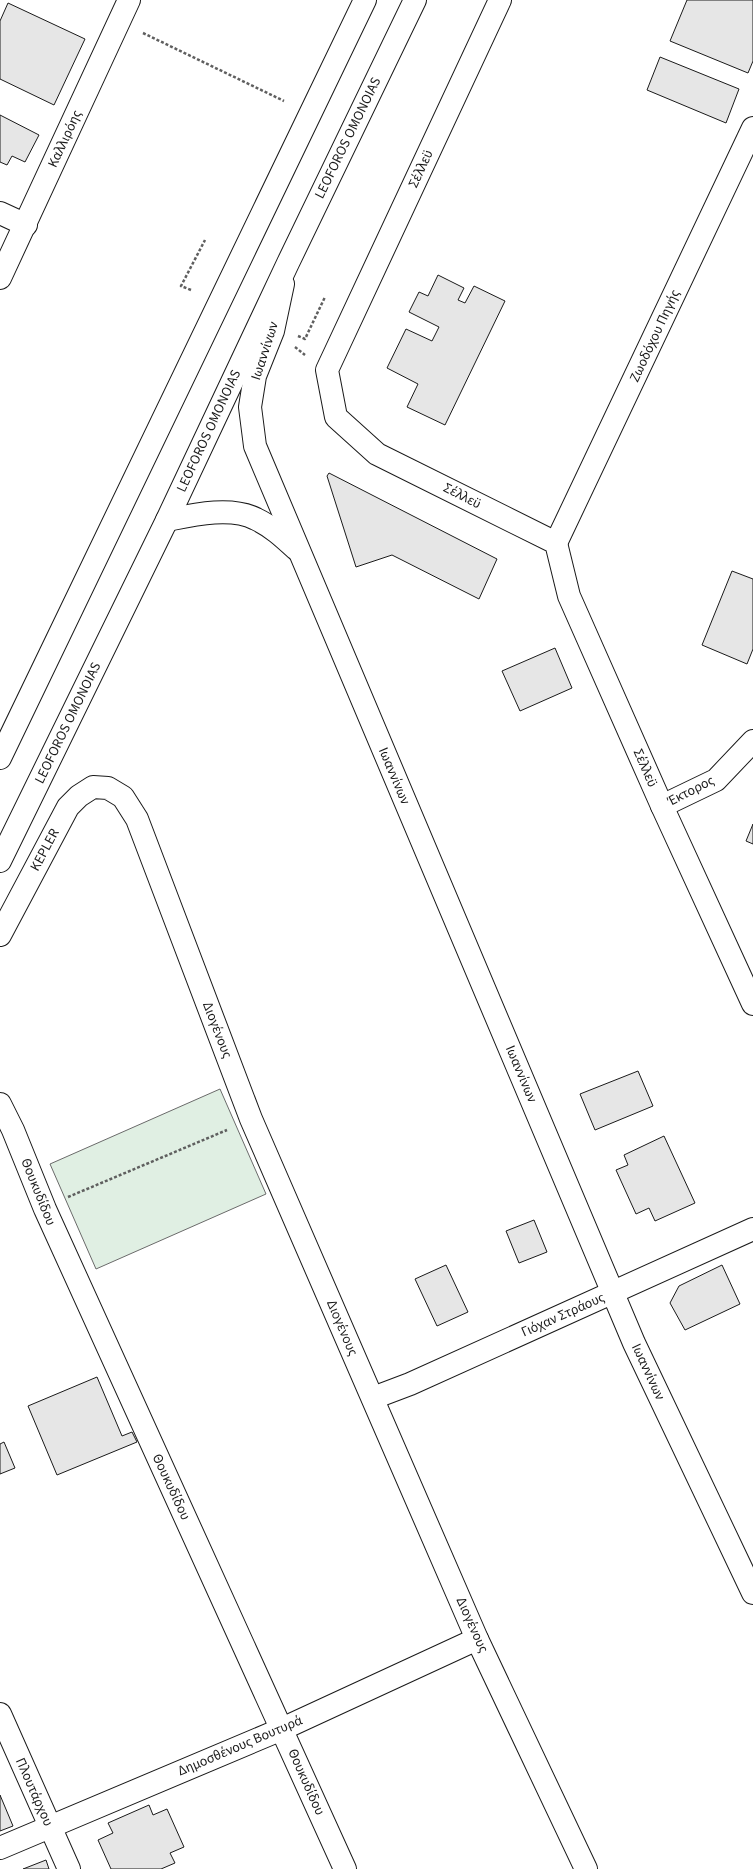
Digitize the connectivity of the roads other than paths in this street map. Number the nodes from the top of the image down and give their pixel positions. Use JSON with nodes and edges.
{"nodes":[{"id":1,"x":129,"y":0,"type":"edge"},
{"id":2,"x":365,"y":0,"type":"edge"},
{"id":3,"x":415,"y":0,"type":"edge"},
{"id":4,"x":500,"y":0,"type":"edge"},
{"id":5,"x":753,"y":128,"type":"edge"},
{"id":6,"x":0,"y":213,"type":"edge"},
{"id":7,"x":26,"y":225,"type":"junction"},
{"id":8,"x":288,"y":263,"type":"junction"},
{"id":9,"x":0,"y":278,"type":"edge"},
{"id":10,"x":167,"y":520,"type":"junction"},
{"id":11,"x":556,"y":543,"type":"junction"},
{"id":12,"x":298,"y":551,"type":"junction"},
{"id":13,"x":753,"y":741,"type":"edge"},
{"id":14,"x":0,"y":758,"type":"edge"},
{"id":15,"x":108,"y":788,"type":"joint"},
{"id":16,"x":662,"y":806,"type":"junction"},
{"id":17,"x":0,"y":861,"type":"edge"},
{"id":18,"x":0,"y":934,"type":"edge"},
{"id":19,"x":753,"y":1004,"type":"edge"},
{"id":20,"x":0,"y":1104,"type":"edge"},
{"id":21,"x":753,"y":1229,"type":"edge"},
{"id":22,"x":613,"y":1292,"type":"junction"},
{"id":23,"x":373,"y":1398,"type":"junction"},
{"id":24,"x":753,"y":1593,"type":"edge"},
{"id":25,"x":478,"y":1639,"type":"junction"},
{"id":26,"x":0,"y":1714,"type":"edge"},
{"id":27,"x":282,"y":1729,"type":"junction"},
{"id":28,"x":50,"y":1827,"type":"junction"},
{"id":29,"x":0,"y":1848,"type":"edge"},
{"id":30,"x":69,"y":1869,"type":"edge"},
{"id":31,"x":345,"y":1869,"type":"edge"},
{"id":32,"x":586,"y":1869,"type":"edge"}],
"edges":[{"from":1,"to":7,"type":"street","name":"Καλλιρόης"},
{"from":2,"to":14,"type":"street"},
{"from":3,"to":8,"type":"street","name":"LEOFOROS OMONOIAS"},
{"from":4,"to":11,"type":"street","name":"Σέλλεϋ"},
{"from":5,"to":11,"type":"street","name":"Ζωοδόχου Πηγής"},
{"from":6,"to":7,"type":"street"},
{"from":7,"to":9,"type":"street","name":"Καλλιρόης"},
{"from":8,"to":10,"type":"street","name":"LEOFOROS OMONOIAS"},
{"from":8,"to":12,"type":"street","name":"Ιωαννίνων"},
{"from":10,"to":12,"type":"street","name":"Ιωαννίνων"},
{"from":10,"to":17,"type":"street","name":"LEOFOROS OMONOIAS"},
{"from":11,"to":16,"type":"street","name":"Σέλλεϋ"},
{"from":12,"to":22,"type":"street","name":"Ιωαννίνων"},
{"from":13,"to":16,"type":"street","name":"Έκτορος"},
{"from":15,"to":18,"type":"street","name":"KEPLER"},
{"from":15,"to":23,"type":"street","name":"Διογένους"},
{"from":16,"to":19,"type":"street","name":"Σέλλεϋ"},
{"from":20,"to":27,"type":"street","name":"Θουκυδίδου"},
{"from":21,"to":22,"type":"street","name":"Γιόχαν Στράους"},
{"from":22,"to":23,"type":"street","name":"Γιόχαν Στράους"},
{"from":22,"to":24,"type":"street","name":"Ιωαννίνων"},
{"from":23,"to":25,"type":"street","name":"Διογένους"},
{"from":25,"to":27,"type":"street","name":"Δημοσθένους Βουτυρά"},
{"from":25,"to":32,"type":"street","name":"Διογένους"},
{"from":26,"to":28,"type":"street","name":"Πλουτάρχου"},
{"from":27,"to":28,"type":"street","name":"Δημοσθένους Βουτυρά"},
{"from":27,"to":31,"type":"street","name":"Θουκυδίδου"},
{"from":28,"to":29,"type":"street","name":"Δημοσθένους Βουτυρά"},
{"from":28,"to":30,"type":"street","name":"Πλουτάρχου"}]}
